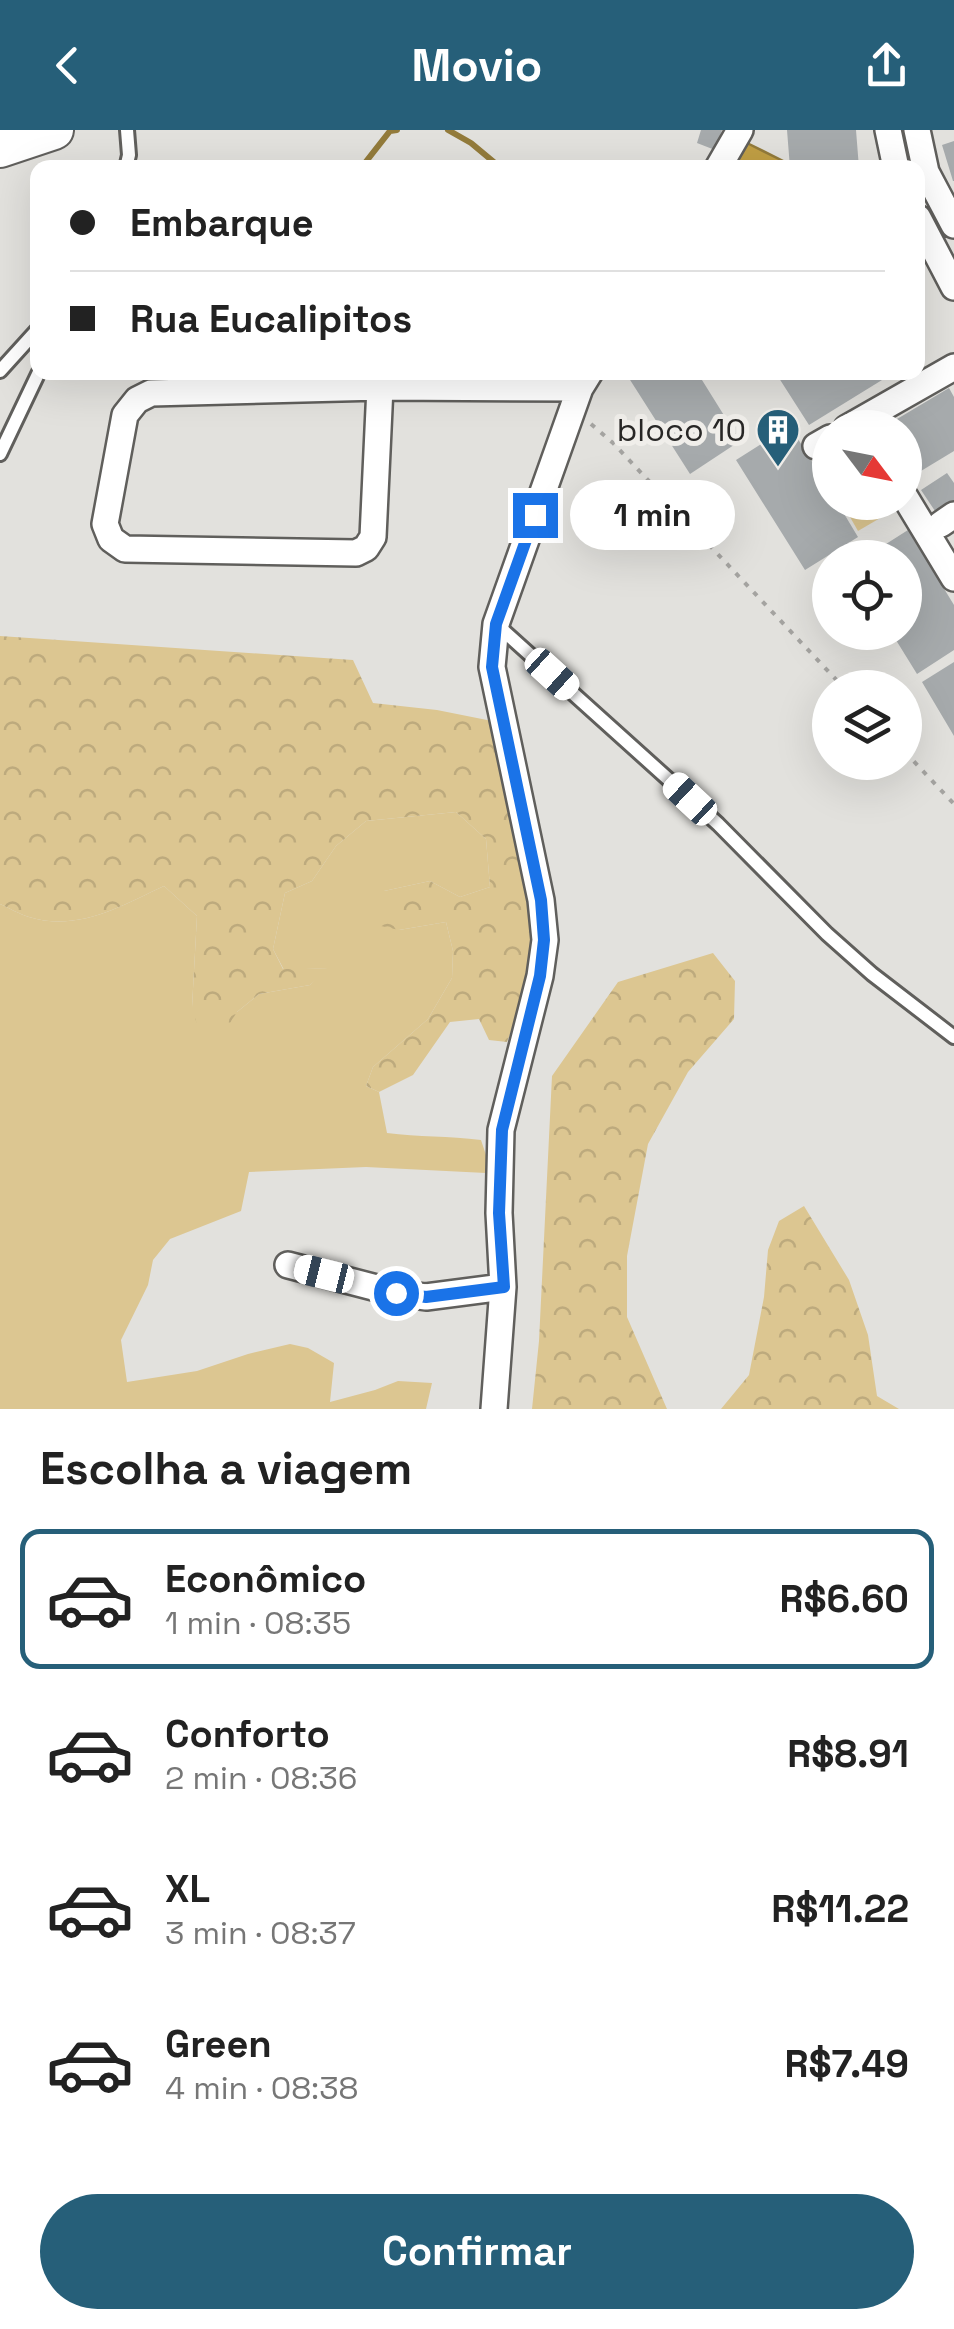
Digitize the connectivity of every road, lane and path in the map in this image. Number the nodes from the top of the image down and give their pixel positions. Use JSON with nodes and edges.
{"nodes":[{"id":1,"x":54,"y":130,"type":"edge"},
{"id":2,"x":126,"y":130,"type":"edge"},
{"id":3,"x":740,"y":130,"type":"edge"},
{"id":4,"x":888,"y":130,"type":"edge"},
{"id":5,"x":918,"y":130,"type":"edge"},
{"id":6,"x":0,"y":148,"type":"edge"},
{"id":7,"x":128,"y":160,"type":"edge"},
{"id":8,"x":723,"y":160,"type":"edge"},
{"id":9,"x":894,"y":160,"type":"edge"},
{"id":10,"x":921,"y":160,"type":"edge"},
{"id":11,"x":925,"y":179,"type":"edge"},
{"id":12,"x":954,"y":225,"type":"edge"},
{"id":13,"x":925,"y":231,"type":"edge"},
{"id":14,"x":954,"y":287,"type":"edge"},
{"id":15,"x":30,"y":338,"type":"edge"},
{"id":16,"x":954,"y":366,"type":"edge"},
{"id":17,"x":0,"y":371,"type":"edge"},
{"id":18,"x":34,"y":380,"type":"edge"},
{"id":19,"x":380,"y":387,"type":"junction"},
{"id":20,"x":581,"y":389,"type":"edge"},
{"id":21,"x":882,"y":410,"type":"edge"},
{"id":22,"x":0,"y":454,"type":"edge"},
{"id":23,"x":919,"y":520,"type":"edge"},
{"id":24,"x":954,"y":578,"type":"edge"},
{"id":25,"x":496,"y":624,"type":"junction"},
{"id":26,"x":827,"y":670,"type":"edge"},
{"id":27,"x":922,"y":770,"type":"edge"},
{"id":28,"x":954,"y":804,"type":"edge"},
{"id":29,"x":954,"y":1036,"type":"edge"},
{"id":30,"x":288,"y":1265,"type":"dead end"},
{"id":31,"x":504,"y":1287,"type":"junction"},
{"id":32,"x":494,"y":1409,"type":"edge"}],
"edges":[{"from":1,"to":6,"type":"main road"},
{"from":2,"to":7,"type":"lane"},
{"from":3,"to":8,"type":"street"},
{"from":4,"to":9,"type":"street"},
{"from":5,"to":10,"type":"street"},
{"from":11,"to":12,"type":"street"},
{"from":13,"to":14,"type":"street"},
{"from":15,"to":17,"type":"lane"},
{"from":16,"to":21,"type":"street"},
{"from":18,"to":22,"type":"lane"},
{"from":19,"to":19,"type":"street"},
{"from":19,"to":20,"type":"street"},
{"from":20,"to":25,"type":"street"},
{"from":20,"to":26,"type":"path"},
{"from":23,"to":24,"type":"street"},
{"from":25,"to":29,"type":"lane"},
{"from":25,"to":31,"type":"street"},
{"from":27,"to":28,"type":"path"},
{"from":30,"to":31,"type":"street"},
{"from":31,"to":32,"type":"street"}]}
